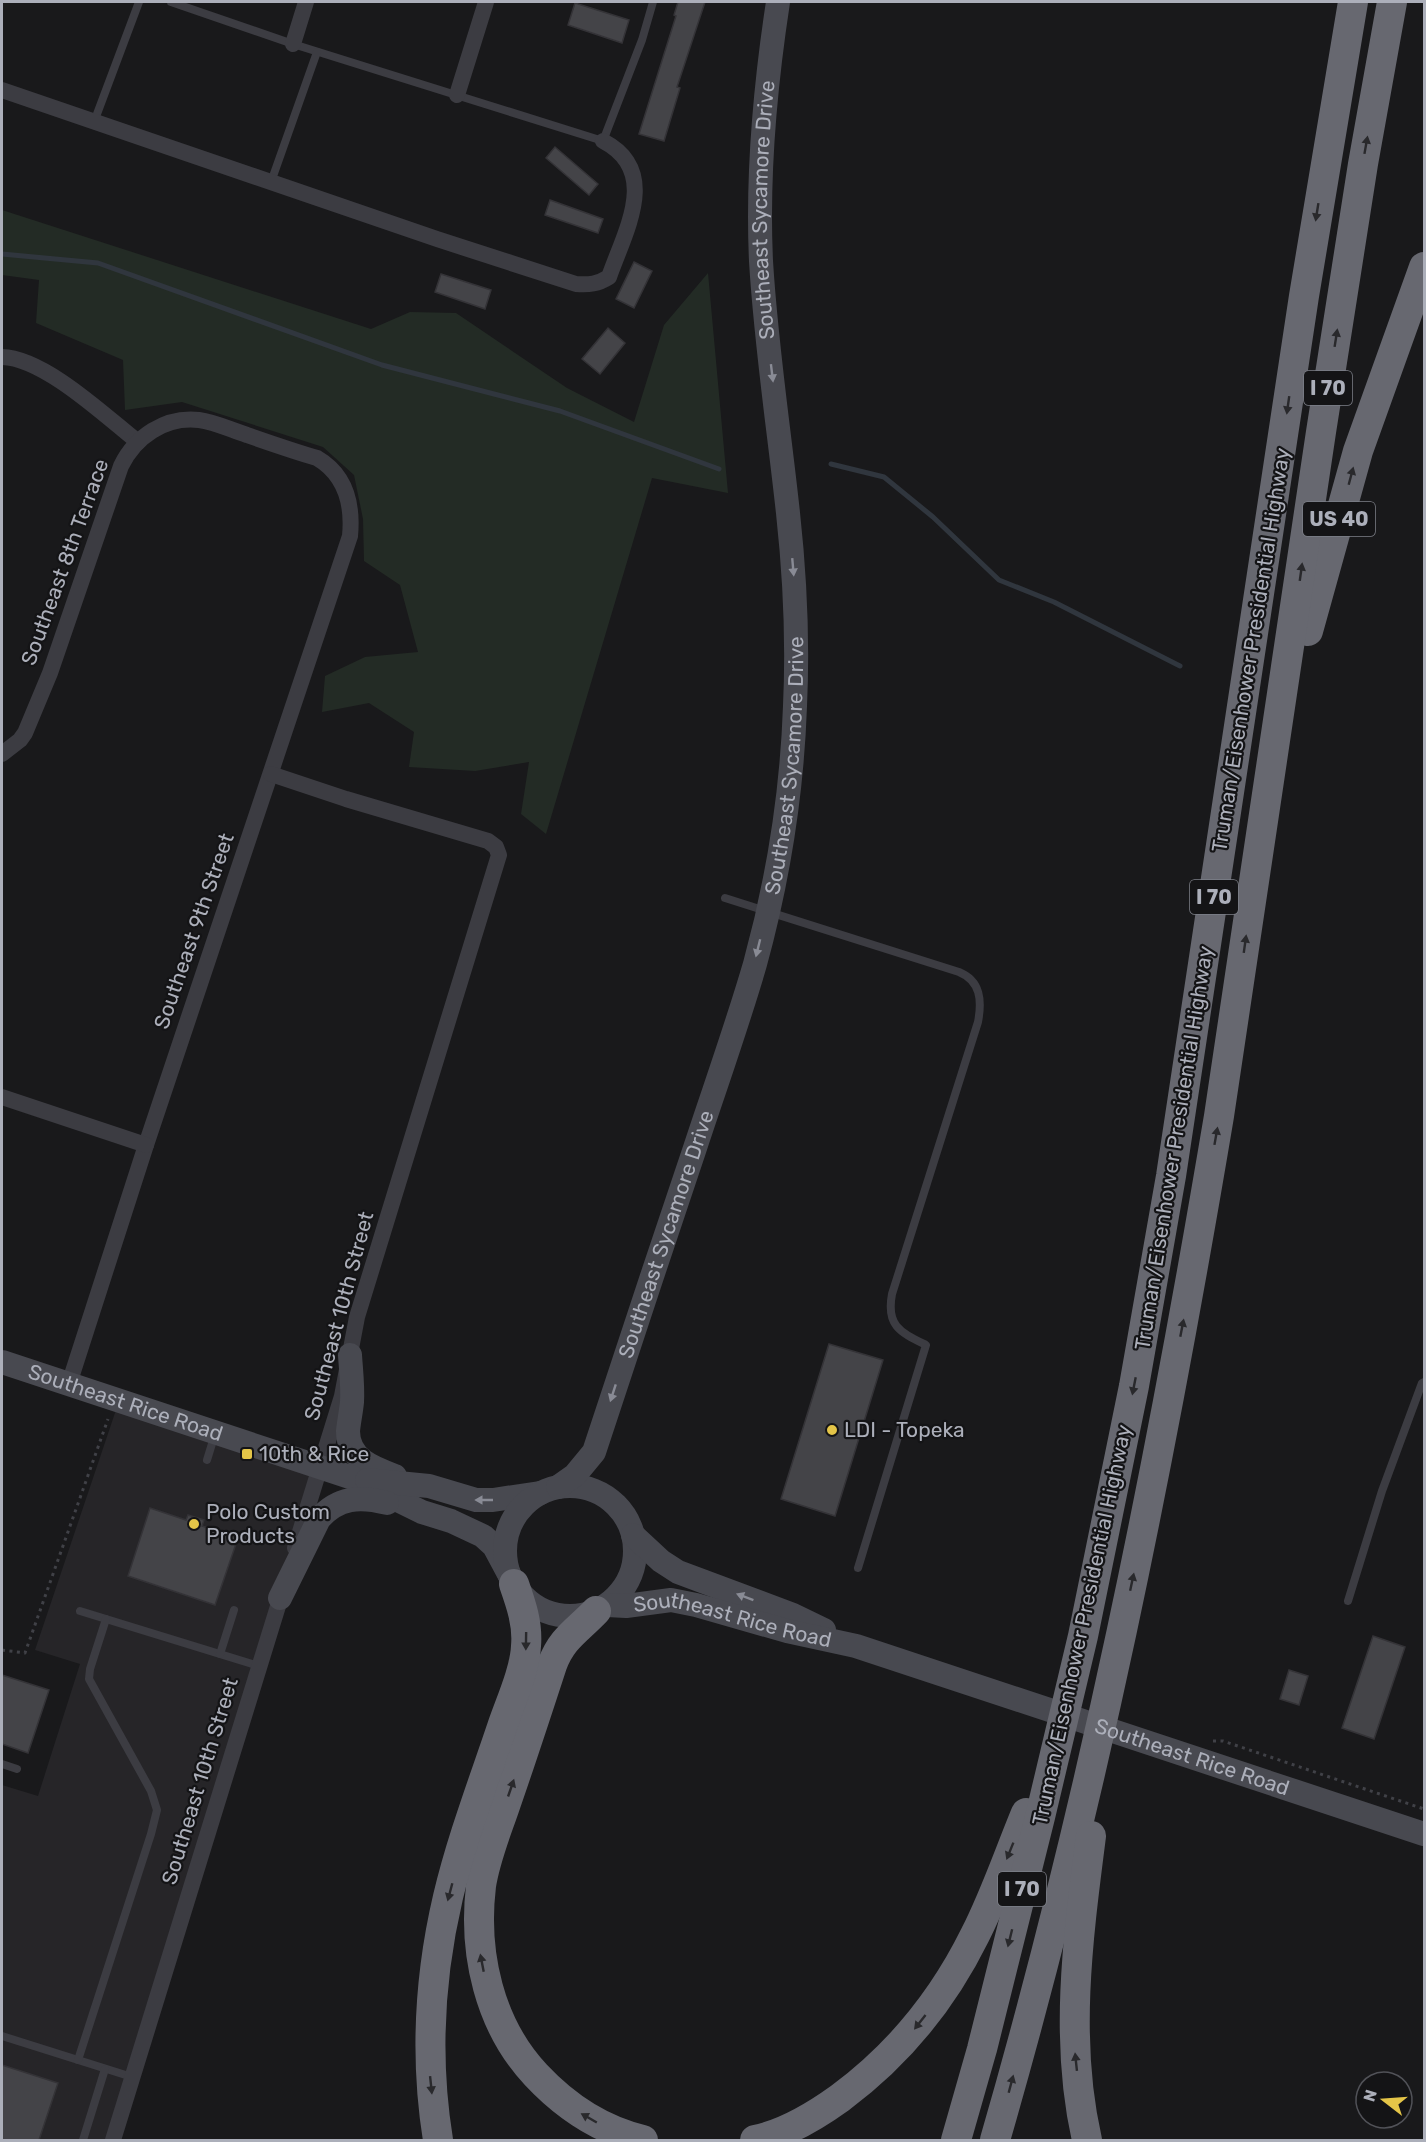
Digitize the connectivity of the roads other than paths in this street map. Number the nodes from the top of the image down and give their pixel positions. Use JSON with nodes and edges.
{"nodes":[{"id":1,"x":140,"y":2,"type":"edge"},
{"id":2,"x":171,"y":2,"type":"edge"},
{"id":3,"x":306,"y":2,"type":"edge"},
{"id":4,"x":486,"y":2,"type":"edge"},
{"id":5,"x":652,"y":2,"type":"edge"},
{"id":6,"x":778,"y":2,"type":"edge"},
{"id":7,"x":1337,"y":2,"type":"edge"},
{"id":8,"x":1353,"y":2,"type":"edge"},
{"id":9,"x":1392,"y":2,"type":"edge"},
{"id":10,"x":293,"y":44,"type":"junction"},
{"id":11,"x":317,"y":52,"type":"junction"},
{"id":12,"x":2,"y":90,"type":"edge"},
{"id":13,"x":457,"y":95,"type":"junction"},
{"id":14,"x":94,"y":122,"type":"junction"},
{"id":15,"x":603,"y":141,"type":"junction"},
{"id":16,"x":1327,"y":154,"type":"junction"},
{"id":17,"x":272,"y":182,"type":"junction"},
{"id":18,"x":1425,"y":267,"type":"edge"},
{"id":19,"x":2,"y":357,"type":"edge"},
{"id":20,"x":138,"y":442,"type":"junction"},
{"id":21,"x":347,"y":492,"type":"joint"},
{"id":22,"x":2,"y":754,"type":"edge"},
{"id":23,"x":271,"y":774,"type":"junction"},
{"id":24,"x":1270,"y":776,"type":"junction"},
{"id":25,"x":725,"y":898,"type":"dead end"},
{"id":26,"x":767,"y":912,"type":"junction"},
{"id":27,"x":2,"y":1097,"type":"edge"},
{"id":28,"x":146,"y":1145,"type":"junction"},
{"id":29,"x":350,"y":1355,"type":"junction"},
{"id":30,"x":2,"y":1362,"type":"edge"},
{"id":31,"x":1425,"y":1382,"type":"edge"},
{"id":32,"x":69,"y":1384,"type":"junction"},
{"id":33,"x":216,"y":1433,"type":"junction"},
{"id":34,"x":207,"y":1460,"type":"dead end"},
{"id":35,"x":320,"y":1467,"type":"junction"},
{"id":36,"x":353,"y":1478,"type":"junction"},
{"id":37,"x":429,"y":1486,"type":"junction"},
{"id":38,"x":550,"y":1490,"type":"junction"},
{"id":39,"x":422,"y":1512,"type":"junction"},
{"id":40,"x":633,"y":1535,"type":"junction"},
{"id":41,"x":858,"y":1568,"type":"dead end"},
{"id":42,"x":511,"y":1579,"type":"junction"},
{"id":43,"x":280,"y":1598,"type":"junction"},
{"id":44,"x":1348,"y":1601,"type":"dead end"},
{"id":45,"x":601,"y":1608,"type":"junction"},
{"id":46,"x":234,"y":1610,"type":"dead end"},
{"id":47,"x":80,"y":1611,"type":"dead end"},
{"id":48,"x":106,"y":1619,"type":"junction"},
{"id":49,"x":1083,"y":1636,"type":"junction"},
{"id":50,"x":1120,"y":1639,"type":"junction"},
{"id":51,"x":856,"y":1646,"type":"junction"},
{"id":52,"x":220,"y":1654,"type":"junction"},
{"id":53,"x":259,"y":1666,"type":"junction"},
{"id":54,"x":2,"y":1764,"type":"edge"},
{"id":55,"x":17,"y":1769,"type":"dead end"},
{"id":56,"x":1425,"y":1834,"type":"edge"},
{"id":57,"x":2,"y":2036,"type":"edge"},
{"id":58,"x":78,"y":2060,"type":"junction"},
{"id":59,"x":105,"y":2069,"type":"junction"},
{"id":60,"x":132,"y":2077,"type":"junction"},
{"id":61,"x":83,"y":2140,"type":"edge"},
{"id":62,"x":113,"y":2140,"type":"edge"},
{"id":63,"x":438,"y":2140,"type":"edge"},
{"id":64,"x":643,"y":2140,"type":"edge"},
{"id":65,"x":755,"y":2140,"type":"edge"},
{"id":66,"x":956,"y":2140,"type":"edge"},
{"id":67,"x":995,"y":2140,"type":"edge"},
{"id":68,"x":1087,"y":2140,"type":"edge"}],
"edges":[{"from":1,"to":14,"type":"lane"},
{"from":2,"to":10,"type":"lane"},
{"from":3,"to":10,"type":"street"},
{"from":4,"to":13,"type":"street"},
{"from":5,"to":15,"type":"lane"},
{"from":6,"to":26,"type":"street","name":"Southeast Sycamore Drive","one_way":true},
{"from":7,"to":16,"type":"highway"},
{"from":8,"to":16,"type":"highway","name":"Truman/Eisenhower Presidential Highway","number":"I 70"},
{"from":24,"to":9,"type":"highway","name":"Truman/Eisenhower Presidential Highway","number":"I 70","one_way":true},
{"from":10,"to":11,"type":"lane"},
{"from":11,"to":13,"type":"lane"},
{"from":11,"to":17,"type":"lane"},
{"from":12,"to":14,"type":"street"},
{"from":13,"to":15,"type":"lane"},
{"from":14,"to":17,"type":"street"},
{"from":15,"to":17,"type":"street"},
{"from":16,"to":49,"type":"highway","name":"Truman/Eisenhower Presidential Highway","number":"I 70","one_way":true},
{"from":24,"to":18,"type":"highway","number":"US 40","one_way":true},
{"from":19,"to":20,"type":"street"},
{"from":20,"to":21,"type":"street","name":"Southeast 8th Terrace"},
{"from":20,"to":22,"type":"street","name":"Southeast 8th Terrace"},
{"from":21,"to":23,"type":"street","name":"Southeast 9th Street"},
{"from":23,"to":28,"type":"street","name":"Southeast 9th Street"},
{"from":23,"to":29,"type":"street","name":"Southeast 10th Street"},
{"from":50,"to":24,"type":"highway","name":"Truman/Eisenhower Presidential Highway","number":"I 70","one_way":true},
{"from":25,"to":26,"type":"lane"},
{"from":26,"to":38,"type":"street","name":"Southeast Sycamore Drive","one_way":true},
{"from":26,"to":41,"type":"lane"},
{"from":27,"to":28,"type":"street"},
{"from":28,"to":32,"type":"street","name":"Southeast 9th Street"},
{"from":29,"to":35,"type":"street","name":"Southeast 10th Street"},
{"from":29,"to":37,"type":"street"},
{"from":30,"to":32,"type":"street","name":"Southeast Rice Road"},
{"from":31,"to":44,"type":"lane"},
{"from":32,"to":33,"type":"street","name":"Southeast Rice Road"},
{"from":33,"to":34,"type":"lane"},
{"from":33,"to":35,"type":"street","name":"Southeast Rice Road"},
{"from":35,"to":36,"type":"street","name":"Southeast Rice Road"},
{"from":35,"to":43,"type":"street","name":"Southeast 10th Street"},
{"from":36,"to":37,"type":"street","name":"Southeast Rice Road"},
{"from":36,"to":39,"type":"street","name":"Southeast Rice Road"},
{"from":38,"to":37,"type":"street","name":"Southeast Rice Road","one_way":true},
{"from":38,"to":40,"type":"street"},
{"from":38,"to":42,"type":"street"},
{"from":39,"to":42,"type":"street","name":"Southeast Rice Road"},
{"from":39,"to":43,"type":"street"},
{"from":40,"to":45,"type":"street"},
{"from":51,"to":40,"type":"street","name":"Southeast Rice Road","one_way":true},
{"from":42,"to":45,"type":"street"},
{"from":42,"to":63,"type":"highway","one_way":true},
{"from":43,"to":53,"type":"street","name":"Southeast 10th Street"},
{"from":45,"to":51,"type":"street","name":"Southeast Rice Road"},
{"from":64,"to":45,"type":"highway","one_way":true},
{"from":46,"to":52,"type":"lane"},
{"from":47,"to":48,"type":"lane"},
{"from":48,"to":52,"type":"lane"},
{"from":48,"to":58,"type":"lane"},
{"from":49,"to":65,"type":"highway","one_way":true},
{"from":49,"to":66,"type":"highway","name":"Truman/Eisenhower Presidential Highway","number":"I 70","one_way":true},
{"from":67,"to":50,"type":"highway","name":"Truman/Eisenhower Presidential Highway","number":"I 70","one_way":true},
{"from":68,"to":50,"type":"highway","one_way":true},
{"from":51,"to":56,"type":"street","name":"Southeast Rice Road"},
{"from":52,"to":53,"type":"lane"},
{"from":53,"to":60,"type":"street","name":"Southeast 10th Street"},
{"from":54,"to":55,"type":"lane"},
{"from":57,"to":58,"type":"lane"},
{"from":58,"to":59,"type":"lane"},
{"from":59,"to":60,"type":"lane"},
{"from":59,"to":61,"type":"lane"},
{"from":60,"to":62,"type":"street","name":"Southeast 10th Street"}]}
